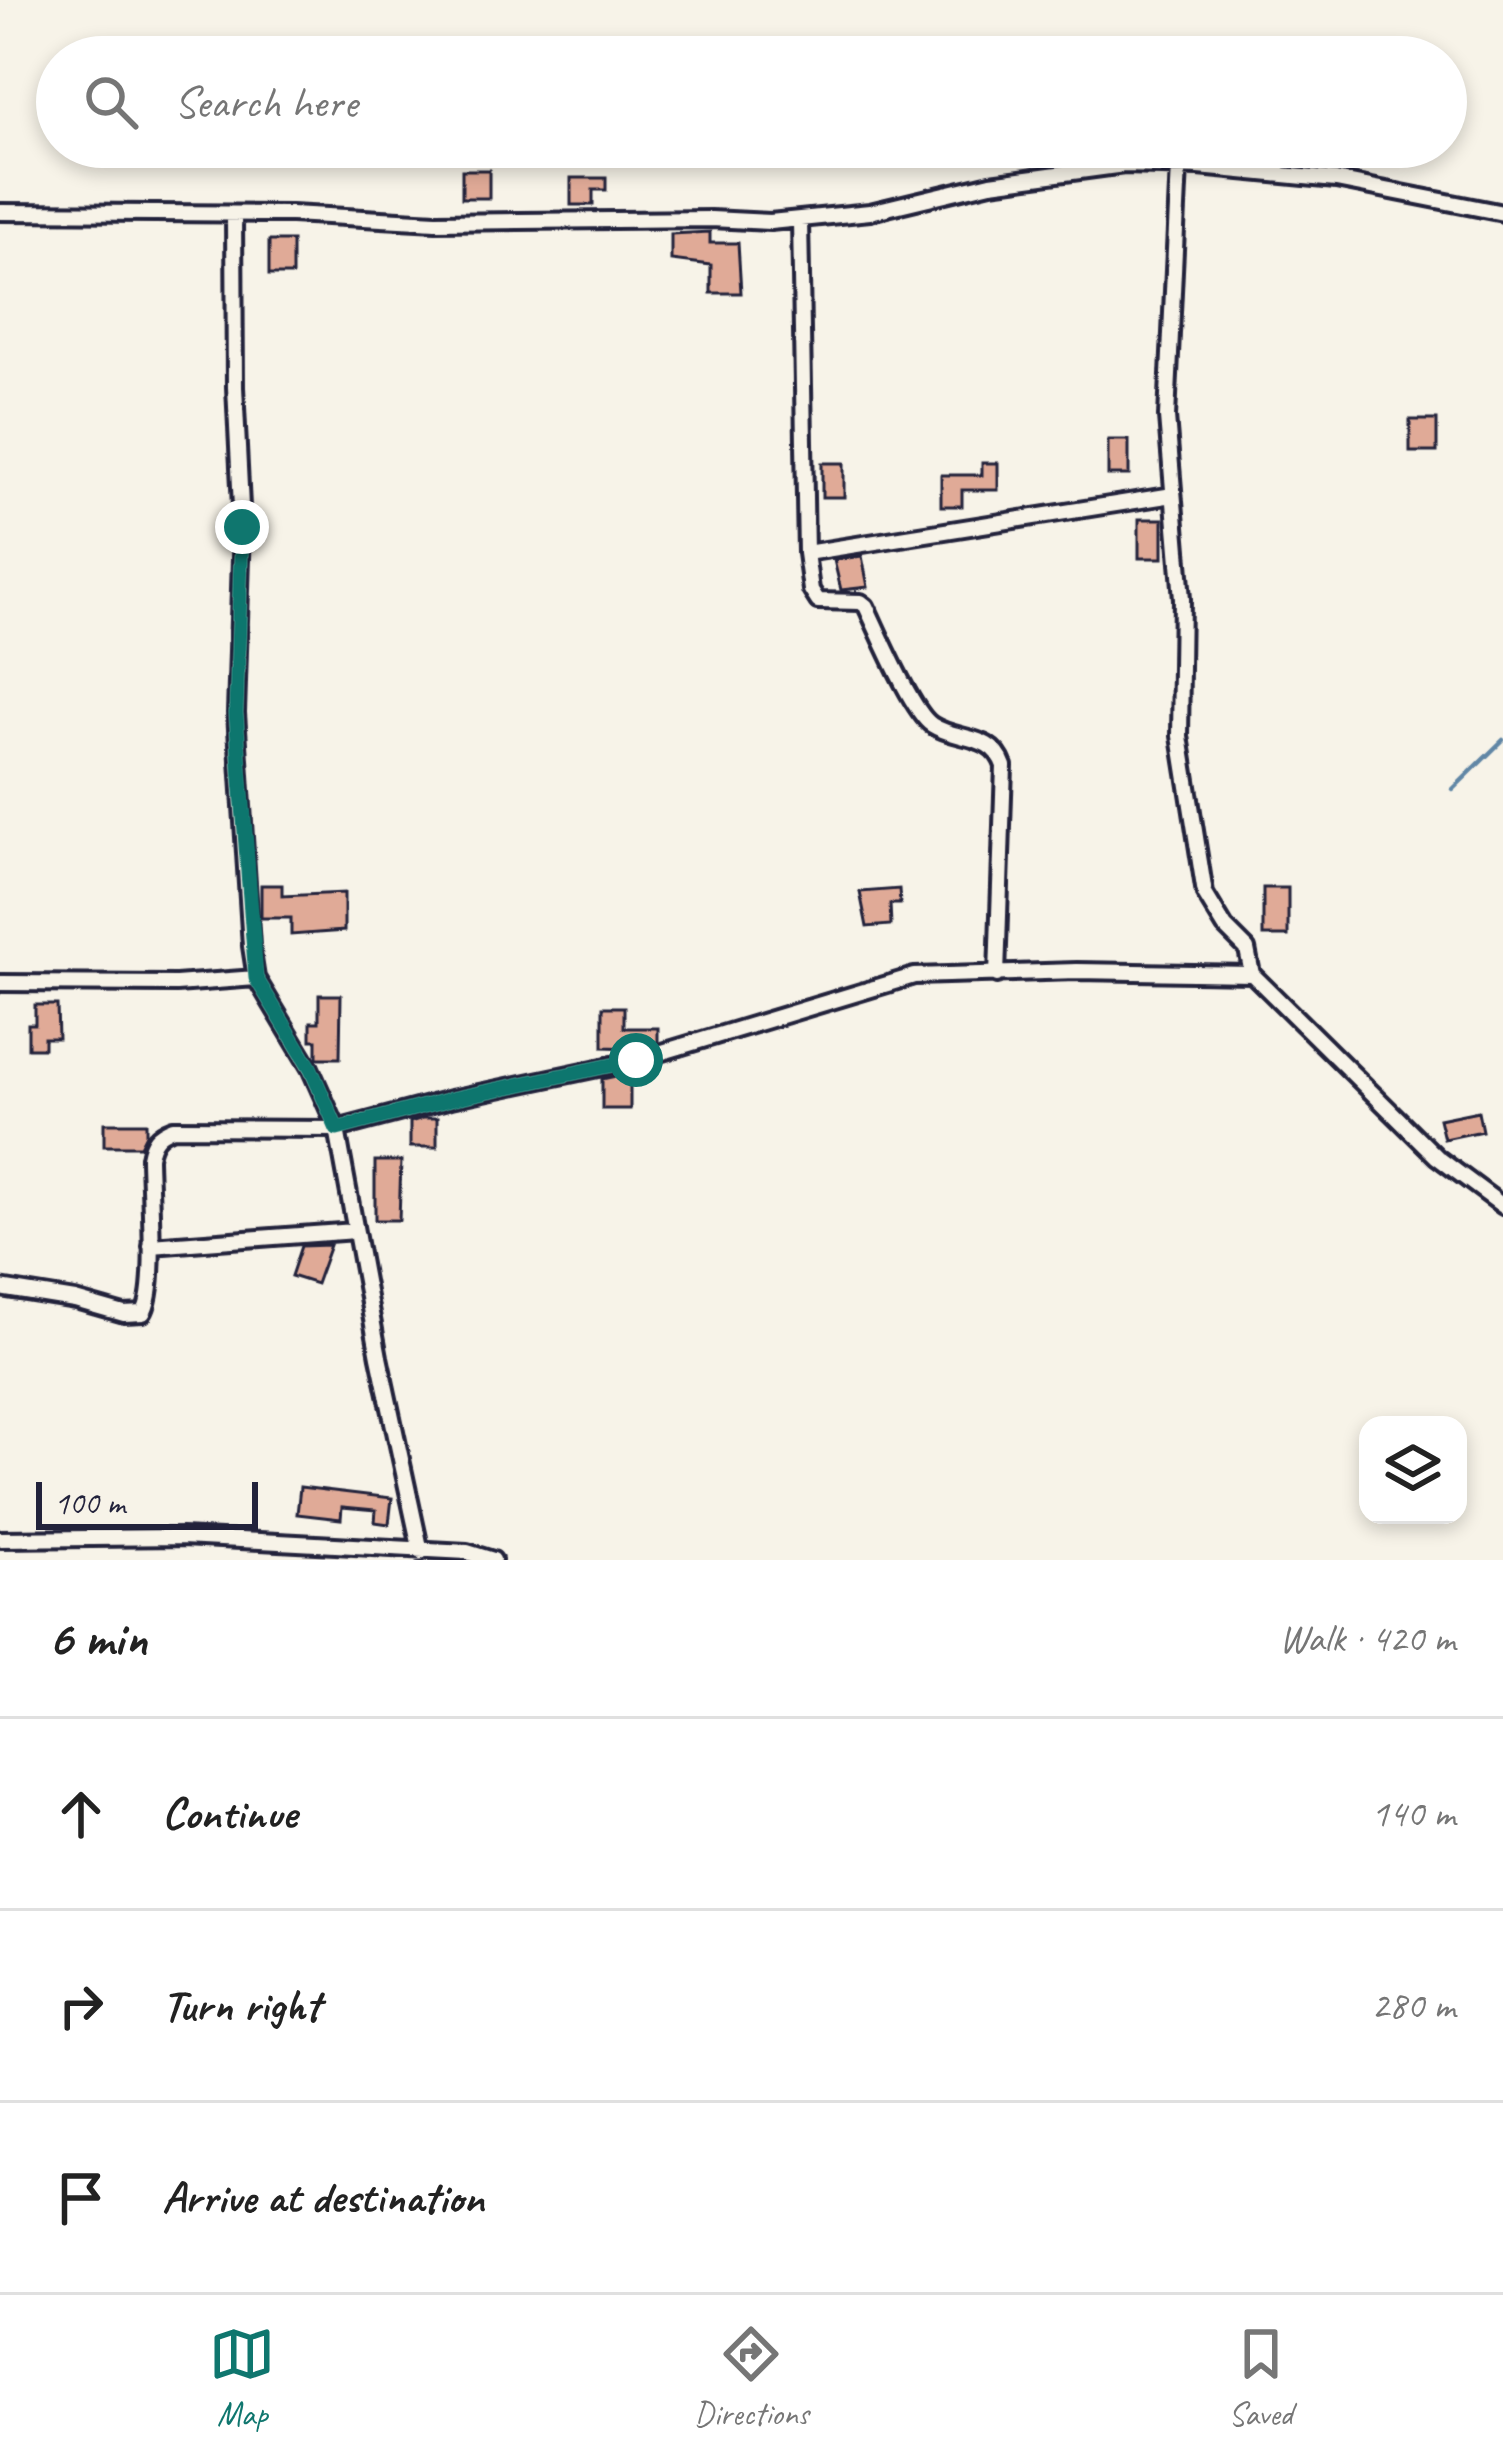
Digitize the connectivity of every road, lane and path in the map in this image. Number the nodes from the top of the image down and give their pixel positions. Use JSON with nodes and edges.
{"nodes":[{"id":1,"x":1102,"y":168,"type":"edge"},
{"id":2,"x":1179,"y":168,"type":"edge"},
{"id":3,"x":1201,"y":168,"type":"edge"},
{"id":4,"x":0,"y":212,"type":"edge"},
{"id":5,"x":1503,"y":213,"type":"edge"},
{"id":6,"x":234,"y":215,"type":"junction"},
{"id":7,"x":800,"y":220,"type":"junction"},
{"id":8,"x":1173,"y":495,"type":"junction"},
{"id":9,"x":806,"y":553,"type":"junction"},
{"id":10,"x":1252,"y":974,"type":"junction"},
{"id":11,"x":997,"y":975,"type":"junction"},
{"id":12,"x":256,"y":978,"type":"junction"},
{"id":13,"x":0,"y":983,"type":"edge"},
{"id":14,"x":337,"y":1129,"type":"junction"},
{"id":15,"x":1503,"y":1206,"type":"edge"},
{"id":16,"x":355,"y":1231,"type":"junction"},
{"id":17,"x":151,"y":1246,"type":"junction"},
{"id":18,"x":0,"y":1288,"type":"edge"},
{"id":19,"x":0,"y":1539,"type":"edge"},
{"id":20,"x":421,"y":1552,"type":"junction"},
{"id":21,"x":441,"y":1555,"type":"edge"},
{"id":22,"x":493,"y":1560,"type":"edge"}],
"edges":[{"from":1,"to":7,"type":"street"},
{"from":2,"to":8,"type":"street"},
{"from":3,"to":5,"type":"street"},
{"from":4,"to":6,"type":"street"},
{"from":6,"to":7,"type":"street"},
{"from":6,"to":12,"type":"street"},
{"from":7,"to":9,"type":"street"},
{"from":8,"to":9,"type":"street"},
{"from":8,"to":10,"type":"street"},
{"from":9,"to":11,"type":"street"},
{"from":10,"to":11,"type":"street"},
{"from":10,"to":15,"type":"street"},
{"from":11,"to":14,"type":"street"},
{"from":12,"to":13,"type":"street"},
{"from":12,"to":14,"type":"street"},
{"from":14,"to":16,"type":"street"},
{"from":14,"to":17,"type":"street"},
{"from":16,"to":17,"type":"street"},
{"from":16,"to":20,"type":"street"},
{"from":17,"to":18,"type":"street"},
{"from":19,"to":20,"type":"street"},
{"from":20,"to":21,"type":"street"},
{"from":21,"to":22,"type":"street"}]}
